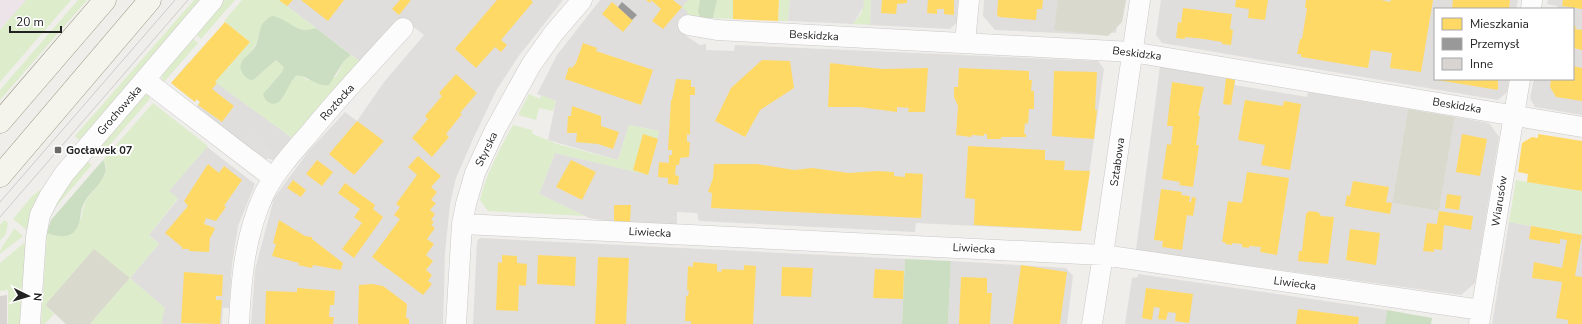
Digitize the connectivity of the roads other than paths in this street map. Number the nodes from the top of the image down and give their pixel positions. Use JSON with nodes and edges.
{"nodes":[{"id":1,"x":105,"y":0,"type":"edge"},
{"id":2,"x":150,"y":0,"type":"edge"},
{"id":3,"x":213,"y":0,"type":"edge"},
{"id":4,"x":582,"y":0,"type":"edge"},
{"id":5,"x":969,"y":0,"type":"edge"},
{"id":6,"x":1140,"y":0,"type":"edge"},
{"id":7,"x":688,"y":24,"type":"dead end"},
{"id":8,"x":403,"y":28,"type":"dead end"},
{"id":9,"x":964,"y":43,"type":"junction"},
{"id":10,"x":1132,"y":52,"type":"junction"},
{"id":11,"x":145,"y":80,"type":"junction"},
{"id":12,"x":1520,"y":80,"type":"edge"},
{"id":13,"x":1514,"y":115,"type":"junction"},
{"id":14,"x":0,"y":122,"type":"edge"},
{"id":15,"x":1582,"y":127,"type":"edge"},
{"id":16,"x":0,"y":176,"type":"edge"},
{"id":17,"x":273,"y":178,"type":"junction"},
{"id":18,"x":462,"y":224,"type":"junction"},
{"id":19,"x":1103,"y":255,"type":"junction"},
{"id":20,"x":1480,"y":317,"type":"edge"},
{"id":21,"x":30,"y":324,"type":"edge"},
{"id":22,"x":239,"y":324,"type":"edge"},
{"id":23,"x":456,"y":324,"type":"edge"},
{"id":24,"x":1092,"y":324,"type":"edge"}],
"edges":[{"from":1,"to":14,"type":"main road"},
{"from":2,"to":16,"type":"main road"},
{"from":3,"to":11,"type":"street","name":"Grochowska"},
{"from":4,"to":18,"type":"street","name":"Styrska"},
{"from":5,"to":9,"type":"street"},
{"from":6,"to":10,"type":"street","name":"Sztabowa"},
{"from":7,"to":9,"type":"street","name":"Beskidzka"},
{"from":8,"to":17,"type":"street","name":"Roztocka"},
{"from":9,"to":10,"type":"street","name":"Beskidzka"},
{"from":10,"to":13,"type":"street","name":"Beskidzka"},
{"from":10,"to":19,"type":"street","name":"Sztabowa"},
{"from":11,"to":17,"type":"street"},
{"from":11,"to":21,"type":"street","name":"Grochowska"},
{"from":12,"to":13,"type":"street","name":"Wiarusów"},
{"from":13,"to":15,"type":"street","name":"Beskidzka"},
{"from":13,"to":20,"type":"street","name":"Wiarusów"},
{"from":17,"to":22,"type":"street","name":"Roztocka"},
{"from":18,"to":19,"type":"street","name":"Liwiecka"},
{"from":18,"to":23,"type":"street","name":"Styrska"},
{"from":19,"to":20,"type":"street","name":"Liwiecka"},
{"from":19,"to":24,"type":"street","name":"Sztabowa"}]}
